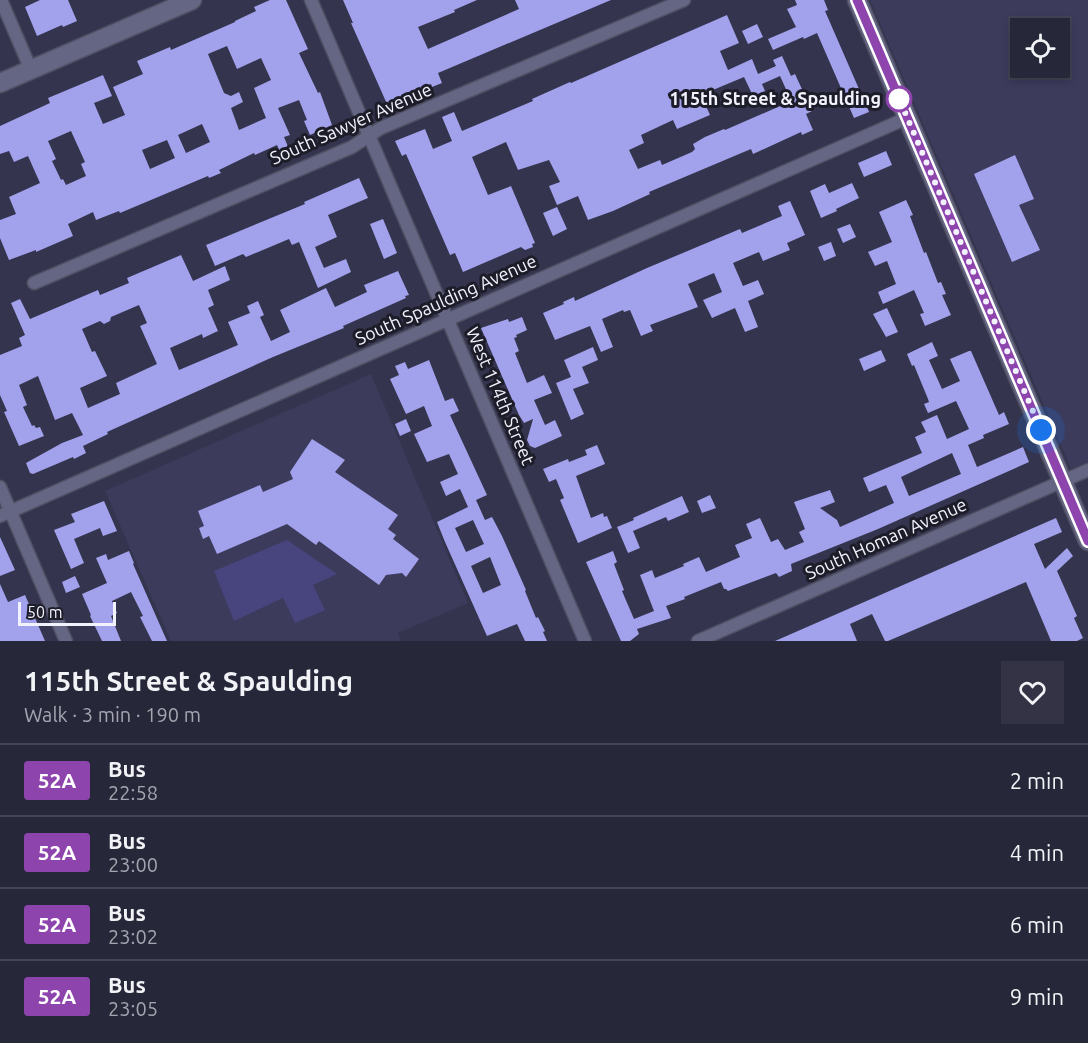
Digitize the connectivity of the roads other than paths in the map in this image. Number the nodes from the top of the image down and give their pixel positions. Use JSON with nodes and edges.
{"nodes":[{"id":1,"x":1,"y":0,"type":"edge"},
{"id":2,"x":192,"y":0,"type":"edge"},
{"id":3,"x":311,"y":0,"type":"edge"},
{"id":4,"x":684,"y":0,"type":"edge"},
{"id":5,"x":857,"y":0,"type":"edge"},
{"id":6,"x":31,"y":70,"type":"junction"},
{"id":7,"x":0,"y":83,"type":"edge"},
{"id":8,"x":907,"y":118,"type":"junction"},
{"id":9,"x":368,"y":136,"type":"junction"},
{"id":10,"x":34,"y":283,"type":"dead end"},
{"id":11,"x":447,"y":318,"type":"junction"},
{"id":12,"x":1088,"y":470,"type":"edge"},
{"id":13,"x":1063,"y":481,"type":"junction"},
{"id":14,"x":0,"y":487,"type":"edge"},
{"id":15,"x":5,"y":513,"type":"edge"},
{"id":16,"x":1088,"y":541,"type":"edge"},
{"id":17,"x":66,"y":641,"type":"edge"},
{"id":18,"x":585,"y":641,"type":"edge"},
{"id":19,"x":698,"y":641,"type":"edge"}],
"edges":[{"from":1,"to":6,"type":"street"},
{"from":2,"to":6,"type":"street"},
{"from":3,"to":9,"type":"street","name":"West 114th Street"},
{"from":4,"to":9,"type":"street","name":"South Sawyer Avenue"},
{"from":5,"to":8,"type":"street"},
{"from":6,"to":7,"type":"street"},
{"from":8,"to":11,"type":"street","name":"South Spaulding Avenue"},
{"from":8,"to":13,"type":"street"},
{"from":9,"to":10,"type":"street","name":"South Sawyer Avenue"},
{"from":9,"to":11,"type":"street","name":"West 114th Street"},
{"from":11,"to":15,"type":"street","name":"South Spaulding Avenue"},
{"from":11,"to":18,"type":"street","name":"West 114th Street"},
{"from":12,"to":13,"type":"street","name":"South Homan Avenue"},
{"from":13,"to":16,"type":"street"},
{"from":13,"to":19,"type":"street","name":"South Homan Avenue"},
{"from":14,"to":15,"type":"street"},
{"from":15,"to":17,"type":"street"}]}
